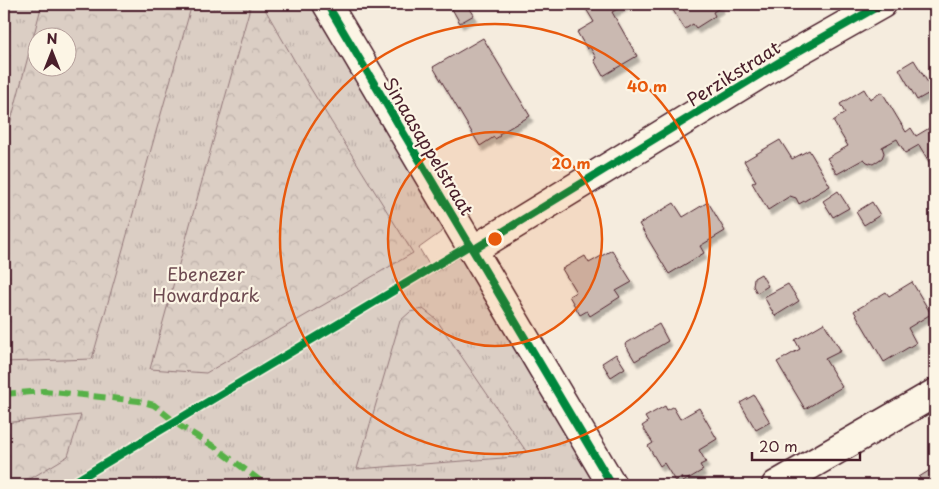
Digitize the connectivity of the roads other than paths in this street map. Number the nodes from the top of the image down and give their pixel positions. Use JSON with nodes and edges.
{"nodes":[{"id":1,"x":327,"y":4,"type":"edge"},
{"id":2,"x":882,"y":4,"type":"edge"},
{"id":3,"x":473,"y":250,"type":"junction"},
{"id":4,"x":935,"y":393,"type":"edge"},
{"id":5,"x":612,"y":485,"type":"edge"},
{"id":6,"x":776,"y":485,"type":"edge"}],
"edges":[{"from":1,"to":3,"type":"street","name":"Sinaasappelstraat"},
{"from":2,"to":3,"type":"street","name":"Perzikstraat"},
{"from":3,"to":5,"type":"street","name":"Sinaasappelstraat"},
{"from":4,"to":6,"type":"street"}]}
